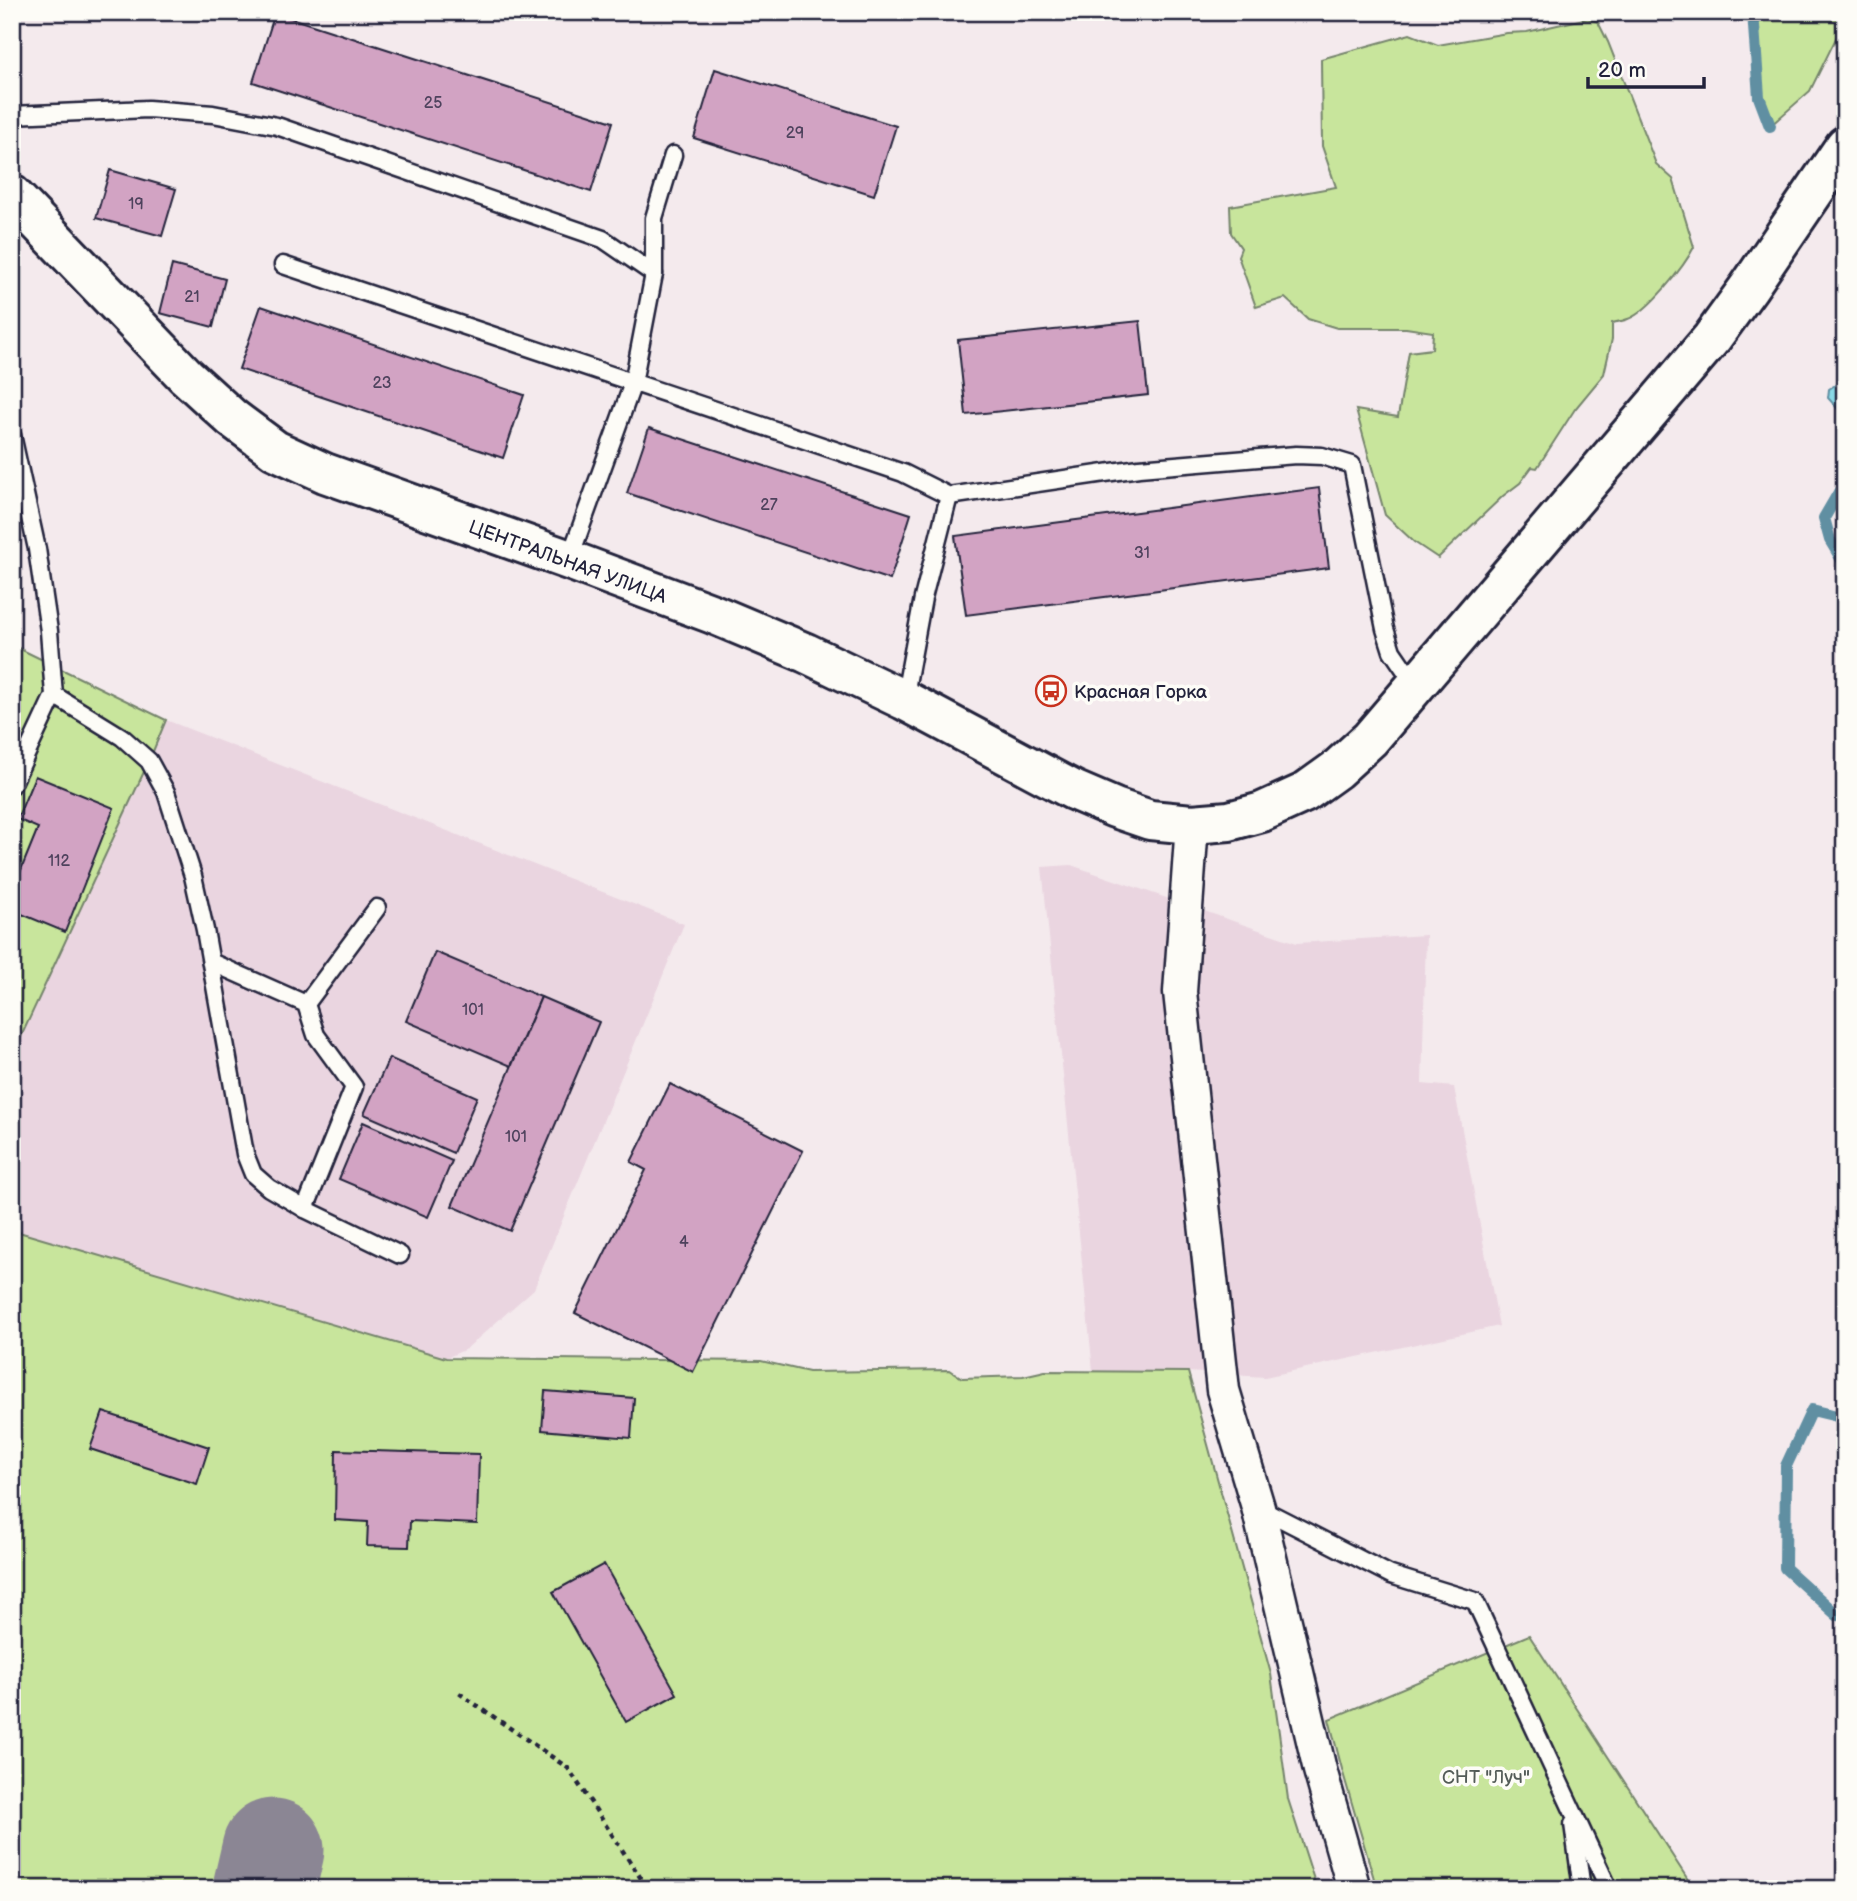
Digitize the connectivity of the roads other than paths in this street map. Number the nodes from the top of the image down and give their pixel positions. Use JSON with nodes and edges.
{"nodes":[{"id":1,"x":12,"y":115,"type":"edge"},
{"id":2,"x":1845,"y":146,"type":"edge"},
{"id":3,"x":673,"y":155,"type":"dead end"},
{"id":4,"x":12,"y":195,"type":"edge"},
{"id":5,"x":283,"y":265,"type":"dead end"},
{"id":6,"x":654,"y":274,"type":"junction"},
{"id":7,"x":633,"y":383,"type":"junction"},
{"id":8,"x":12,"y":435,"type":"edge"},
{"id":9,"x":949,"y":496,"type":"junction"},
{"id":10,"x":569,"y":560,"type":"junction"},
{"id":11,"x":1416,"y":686,"type":"junction"},
{"id":12,"x":54,"y":695,"type":"junction"},
{"id":13,"x":904,"y":700,"type":"junction"},
{"id":14,"x":12,"y":785,"type":"edge"},
{"id":15,"x":1192,"y":824,"type":"junction"},
{"id":16,"x":377,"y":908,"type":"dead end"},
{"id":17,"x":211,"y":962,"type":"junction"},
{"id":18,"x":306,"y":1004,"type":"junction"},
{"id":19,"x":305,"y":1209,"type":"junction"},
{"id":20,"x":400,"y":1255,"type":"dead end"},
{"id":21,"x":1258,"y":1507,"type":"junction"},
{"id":22,"x":1570,"y":1808,"type":"junction"},
{"id":23,"x":1354,"y":1889,"type":"edge"},
{"id":24,"x":1582,"y":1889,"type":"edge"},
{"id":25,"x":1609,"y":1889,"type":"edge"}],
"edges":[{"from":1,"to":6,"type":"lane"},
{"from":2,"to":11,"type":"street","name":"ЦЕНТРАЛЬНАЯ УЛИЦА"},
{"from":3,"to":6,"type":"lane"},
{"from":4,"to":10,"type":"street","name":"ЦЕНТРАЛЬНАЯ УЛИЦА"},
{"from":5,"to":7,"type":"lane"},
{"from":6,"to":7,"type":"lane"},
{"from":7,"to":9,"type":"lane"},
{"from":7,"to":10,"type":"lane"},
{"from":8,"to":12,"type":"lane"},
{"from":9,"to":11,"type":"lane"},
{"from":9,"to":13,"type":"lane"},
{"from":10,"to":13,"type":"street","name":"ЦЕНТРАЛЬНАЯ УЛИЦА"},
{"from":11,"to":15,"type":"street","name":"ЦЕНТРАЛЬНАЯ УЛИЦА"},
{"from":12,"to":14,"type":"lane"},
{"from":12,"to":17,"type":"lane"},
{"from":13,"to":15,"type":"street","name":"ЦЕНТРАЛЬНАЯ УЛИЦА"},
{"from":15,"to":21,"type":"street"},
{"from":16,"to":18,"type":"lane"},
{"from":17,"to":18,"type":"lane"},
{"from":17,"to":19,"type":"lane"},
{"from":18,"to":19,"type":"lane"},
{"from":19,"to":20,"type":"lane"},
{"from":21,"to":22,"type":"lane"},
{"from":21,"to":23,"type":"street"},
{"from":22,"to":24,"type":"lane"},
{"from":22,"to":25,"type":"lane"}]}
